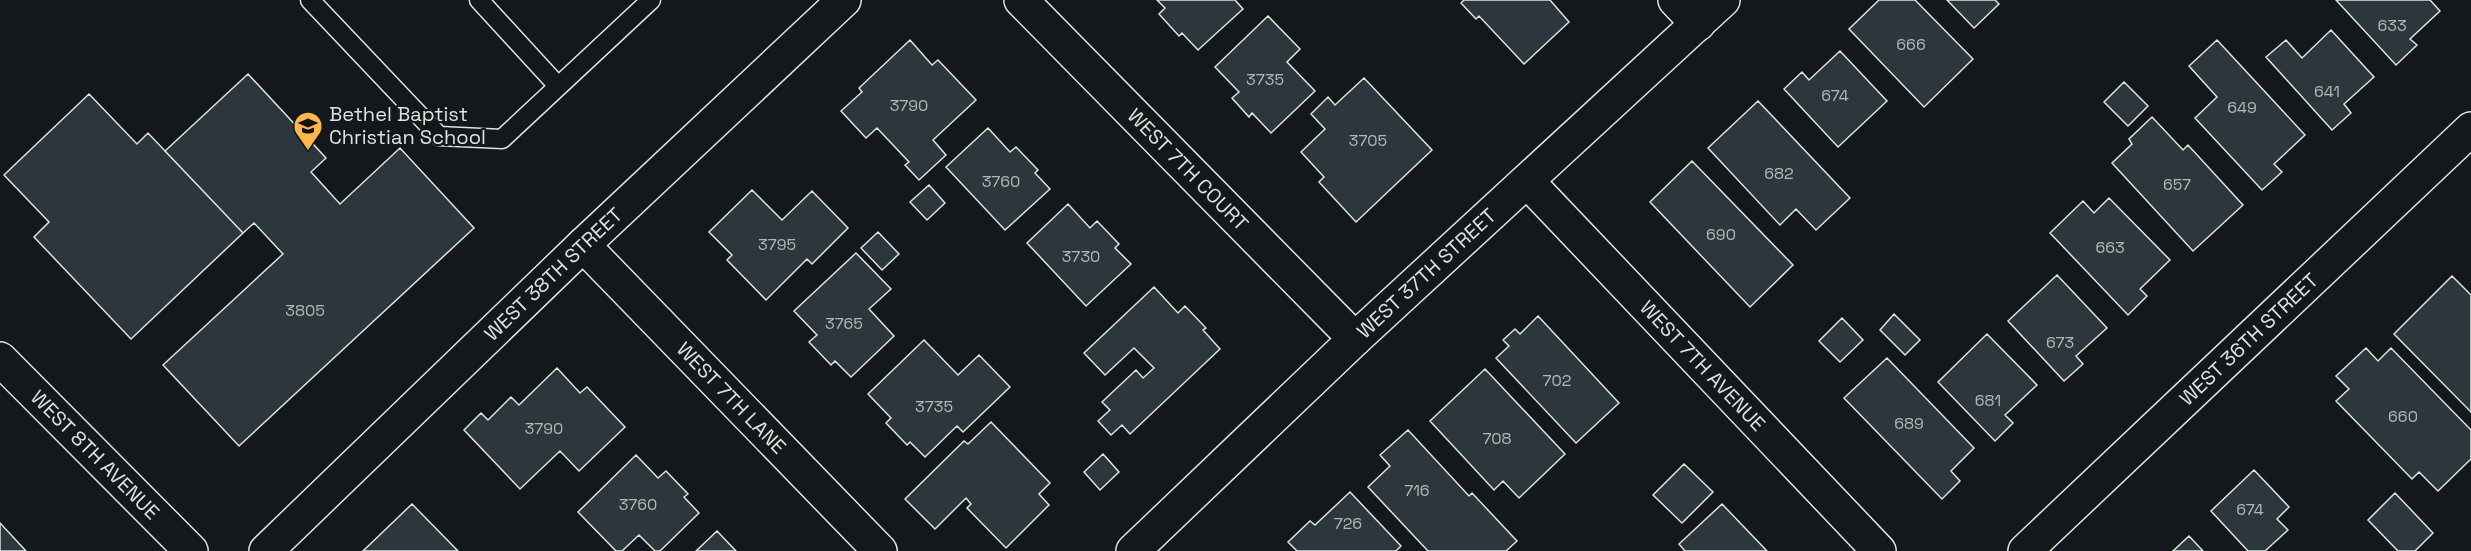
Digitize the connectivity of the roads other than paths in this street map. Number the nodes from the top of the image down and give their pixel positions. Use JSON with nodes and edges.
{"nodes":[{"id":1,"x":310,"y":0,"type":"edge"},
{"id":2,"x":479,"y":0,"type":"edge"},
{"id":3,"x":651,"y":0,"type":"edge"},
{"id":4,"x":844,"y":0,"type":"edge"},
{"id":5,"x":1020,"y":0,"type":"edge"},
{"id":6,"x":1675,"y":0,"type":"edge"},
{"id":7,"x":1723,"y":0,"type":"edge"},
{"id":8,"x":1698,"y":24,"type":"junction"},
{"id":9,"x":558,"y":86,"type":"junction"},
{"id":10,"x":2471,"y":129,"type":"edge"},
{"id":11,"x":1527,"y":182,"type":"junction"},
{"id":12,"x":583,"y":245,"type":"junction"},
{"id":13,"x":1355,"y":339,"type":"junction"},
{"id":14,"x":0,"y":358,"type":"edge"},
{"id":15,"x":191,"y":551,"type":"edge"},
{"id":16,"x":266,"y":551,"type":"edge"},
{"id":17,"x":880,"y":551,"type":"edge"},
{"id":18,"x":1133,"y":551,"type":"edge"},
{"id":19,"x":1879,"y":551,"type":"edge"},
{"id":20,"x":2025,"y":551,"type":"edge"}],
"edges":[{"from":1,"to":9,"type":"lane"},
{"from":2,"to":9,"type":"lane"},
{"from":3,"to":9,"type":"lane"},
{"from":4,"to":12,"type":"street","name":"WEST 38TH STREET"},
{"from":5,"to":13,"type":"street","name":"WEST 7TH COURT"},
{"from":6,"to":8,"type":"street"},
{"from":7,"to":8,"type":"street","name":"WEST 37TH STREET"},
{"from":8,"to":11,"type":"street","name":"WEST 37TH STREET"},
{"from":10,"to":20,"type":"street","name":"WEST 36TH STREET"},
{"from":11,"to":13,"type":"street","name":"WEST 37TH STREET"},
{"from":11,"to":19,"type":"street","name":"WEST 7TH AVENUE"},
{"from":12,"to":16,"type":"street","name":"WEST 38TH STREET"},
{"from":12,"to":17,"type":"street","name":"WEST 7TH LANE"},
{"from":13,"to":18,"type":"street","name":"WEST 37TH STREET"},
{"from":14,"to":15,"type":"street","name":"WEST 8TH AVENUE"}]}
